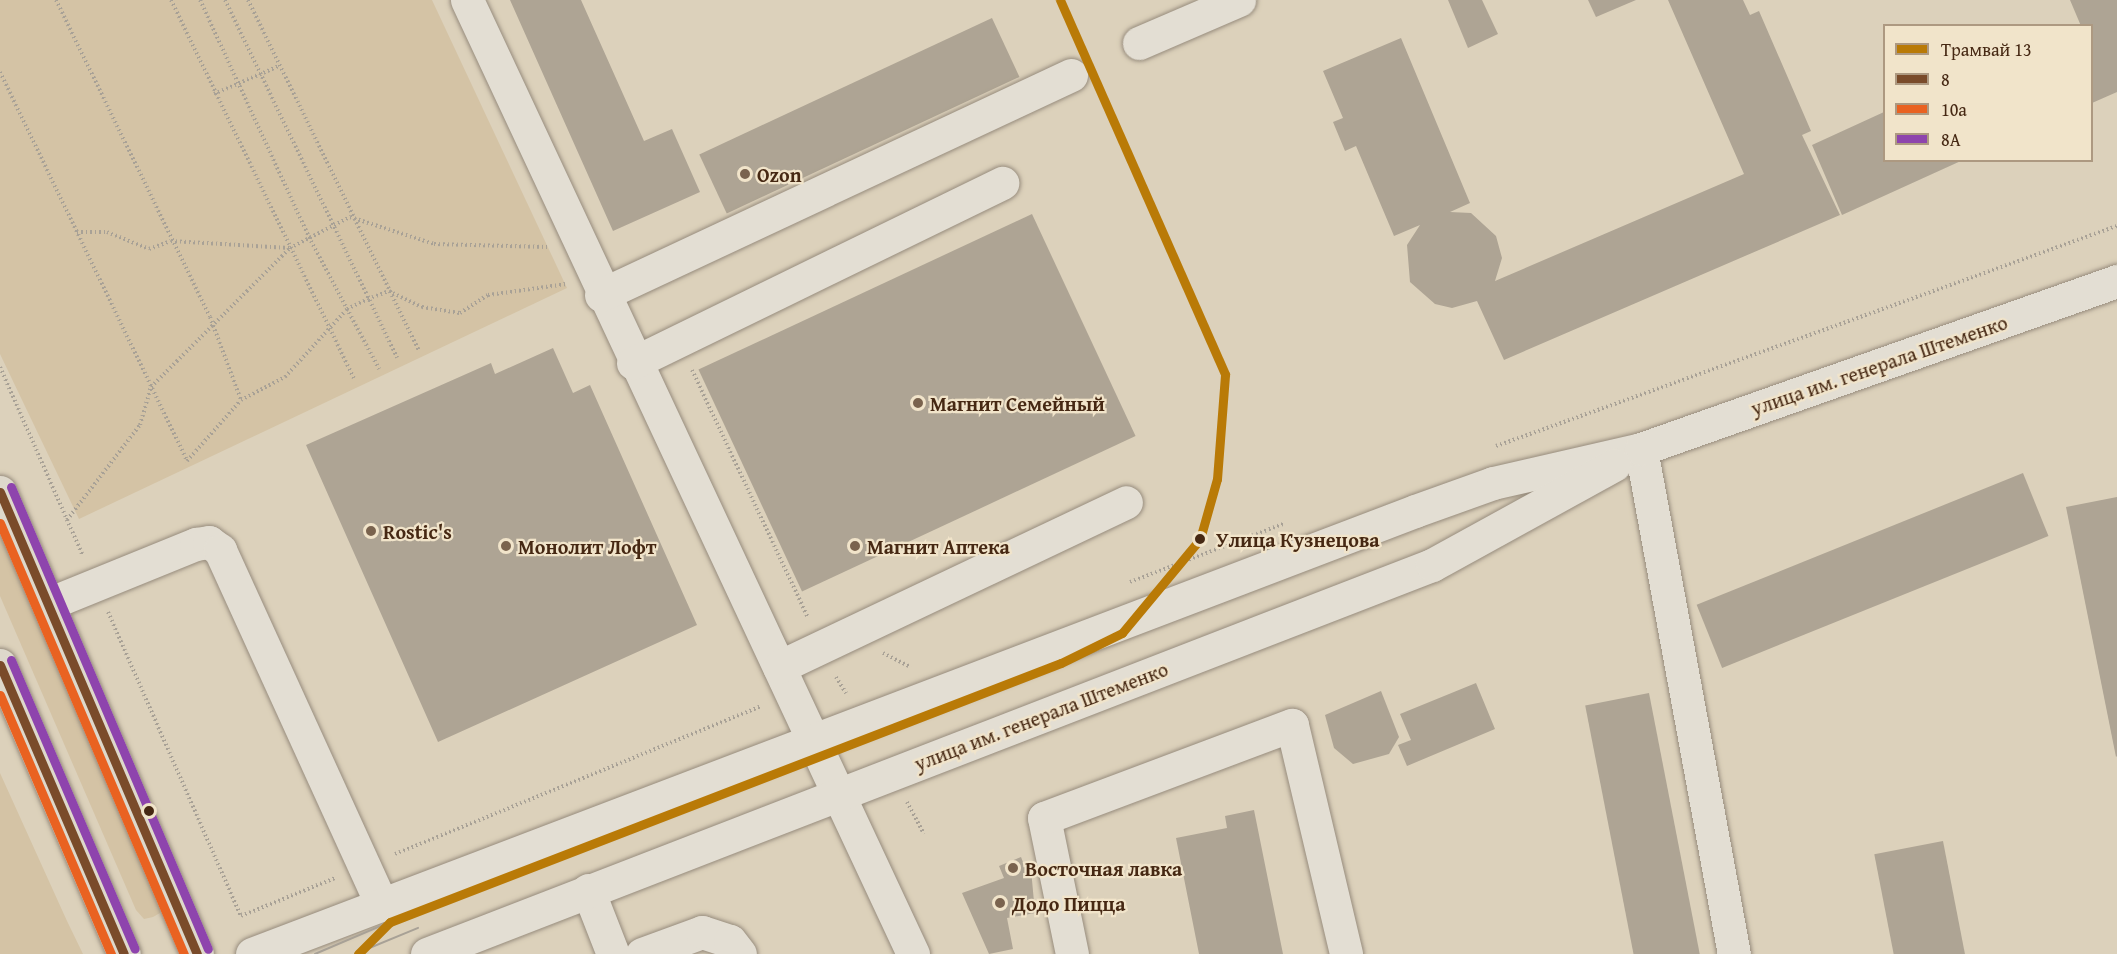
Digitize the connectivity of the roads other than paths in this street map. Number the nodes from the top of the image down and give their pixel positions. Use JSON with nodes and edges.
{"nodes":[{"id":1,"x":468,"y":0,"type":"edge"},
{"id":2,"x":1239,"y":0,"type":"edge"},
{"id":3,"x":1139,"y":44,"type":"dead end"},
{"id":4,"x":1071,"y":75,"type":"dead end"},
{"id":5,"x":1002,"y":183,"type":"dead end"},
{"id":6,"x":2117,"y":280,"type":"edge"},
{"id":7,"x":601,"y":295,"type":"junction"},
{"id":8,"x":633,"y":363,"type":"junction"},
{"id":9,"x":1641,"y":449,"type":"junction"},
{"id":10,"x":0,"y":492,"type":"edge"},
{"id":11,"x":1126,"y":502,"type":"dead end"},
{"id":12,"x":48,"y":604,"type":"junction"},
{"id":13,"x":0,"y":665,"type":"edge"},
{"id":14,"x":784,"y":679,"type":"junction"},
{"id":15,"x":814,"y":743,"type":"junction"},
{"id":16,"x":837,"y":792,"type":"junction"},
{"id":17,"x":588,"y":890,"type":"junction"},
{"id":18,"x":382,"y":905,"type":"junction"},
{"id":19,"x":124,"y":954,"type":"edge"},
{"id":20,"x":196,"y":954,"type":"edge"},
{"id":21,"x":252,"y":954,"type":"edge"},
{"id":22,"x":427,"y":954,"type":"edge"},
{"id":23,"x":613,"y":954,"type":"edge"},
{"id":24,"x":642,"y":954,"type":"edge"},
{"id":25,"x":740,"y":954,"type":"edge"},
{"id":26,"x":913,"y":954,"type":"edge"},
{"id":27,"x":1072,"y":954,"type":"edge"},
{"id":28,"x":1346,"y":954,"type":"edge"},
{"id":29,"x":1734,"y":954,"type":"edge"}],
"edges":[{"from":1,"to":7,"type":"street"},
{"from":2,"to":3,"type":"street"},
{"from":4,"to":7,"type":"street"},
{"from":5,"to":8,"type":"street"},
{"from":6,"to":9,"type":"street","name":"улица им. генерала Штеменко"},
{"from":7,"to":8,"type":"street"},
{"from":8,"to":14,"type":"street"},
{"from":9,"to":15,"type":"street","name":"улица им. генерала Штеменко"},
{"from":9,"to":16,"type":"street","name":"улица им. генерала Штеменко"},
{"from":9,"to":29,"type":"street"},
{"from":10,"to":12,"type":"main road"},
{"from":11,"to":14,"type":"street"},
{"from":12,"to":18,"type":"street"},
{"from":12,"to":20,"type":"main road"},
{"from":13,"to":19,"type":"main road"},
{"from":14,"to":15,"type":"street"},
{"from":15,"to":16,"type":"street"},
{"from":15,"to":18,"type":"street","name":"улица им. генерала Штеменко"},
{"from":16,"to":17,"type":"street","name":"улица им. генерала Штеменко"},
{"from":16,"to":26,"type":"street"},
{"from":17,"to":22,"type":"street","name":"улица им. генерала Штеменко"},
{"from":17,"to":23,"type":"street"},
{"from":18,"to":21,"type":"street","name":"улица им. генерала Штеменко"},
{"from":24,"to":25,"type":"street"},
{"from":27,"to":28,"type":"street"}]}
